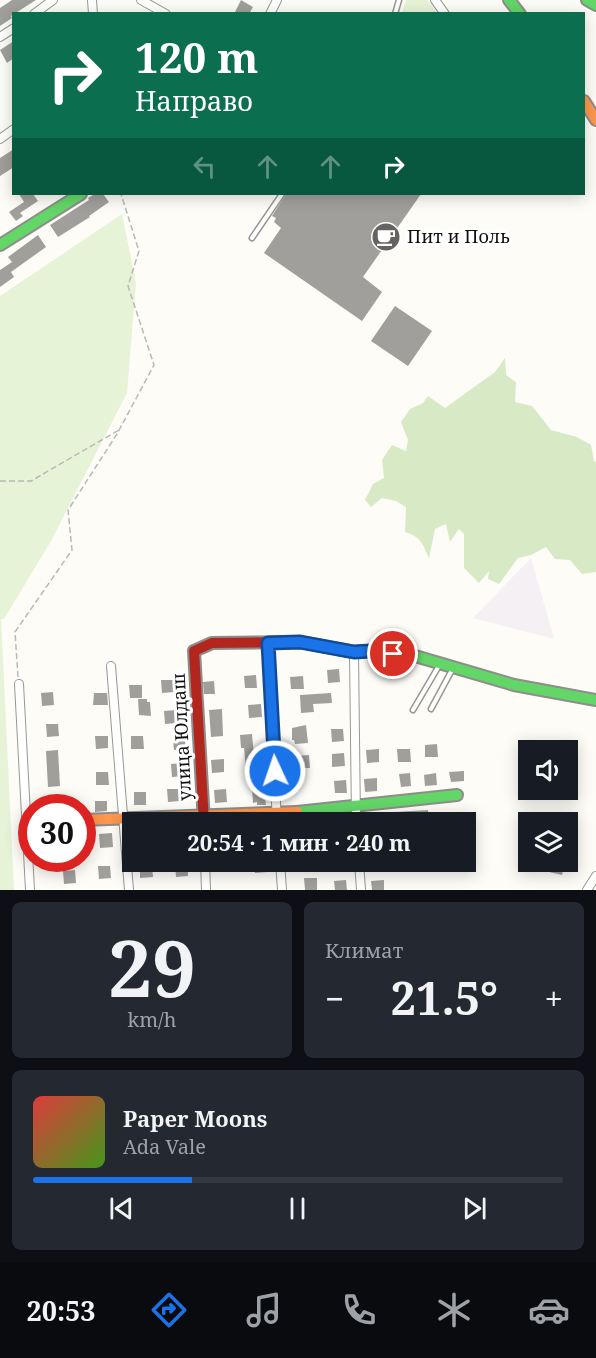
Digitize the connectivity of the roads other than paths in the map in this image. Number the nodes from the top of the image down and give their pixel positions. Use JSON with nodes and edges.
{"nodes":[{"id":1,"x":53,"y":0,"type":"edge"},
{"id":2,"x":141,"y":0,"type":"edge"},
{"id":3,"x":508,"y":0,"type":"edge"},
{"id":4,"x":587,"y":0,"type":"edge"},
{"id":5,"x":596,"y":4,"type":"edge"},
{"id":6,"x":37,"y":12,"type":"edge"},
{"id":7,"x":162,"y":12,"type":"edge"},
{"id":8,"x":518,"y":12,"type":"edge"},
{"id":9,"x":585,"y":103,"type":"edge"},
{"id":10,"x":596,"y":120,"type":"edge"},
{"id":11,"x":79,"y":195,"type":"edge"},
{"id":12,"x":281,"y":195,"type":"edge"},
{"id":13,"x":252,"y":238,"type":"dead end"},
{"id":14,"x":0,"y":245,"type":"edge"},
{"id":15,"x":268,"y":643,"type":"junction"},
{"id":16,"x":354,"y":652,"type":"junction"},
{"id":17,"x":440,"y":663,"type":"junction"},
{"id":18,"x":111,"y":666,"type":"dead end"},
{"id":19,"x":454,"y":667,"type":"junction"},
{"id":20,"x":19,"y":684,"type":"road end"},
{"id":21,"x":596,"y":700,"type":"edge"},
{"id":22,"x":431,"y":709,"type":"dead end"},
{"id":23,"x":413,"y":710,"type":"dead end"},
{"id":24,"x":27,"y":794,"type":"edge"},
{"id":25,"x":457,"y":795,"type":"dead end"},
{"id":26,"x":355,"y":808,"type":"junction"},
{"id":27,"x":124,"y":812,"type":"edge"},
{"id":28,"x":203,"y":812,"type":"edge"},
{"id":29,"x":277,"y":812,"type":"edge"},
{"id":30,"x":324,"y":812,"type":"edge"},
{"id":31,"x":355,"y":812,"type":"edge"},
{"id":32,"x":122,"y":817,"type":"edge"},
{"id":33,"x":96,"y":819,"type":"edge"},
{"id":34,"x":30,"y":872,"type":"edge"},
{"id":35,"x":128,"y":872,"type":"edge"},
{"id":36,"x":205,"y":872,"type":"edge"},
{"id":37,"x":281,"y":872,"type":"edge"},
{"id":38,"x":360,"y":872,"type":"edge"},
{"id":39,"x":596,"y":876,"type":"edge"},
{"id":40,"x":30,"y":890,"type":"edge"},
{"id":41,"x":129,"y":890,"type":"edge"},
{"id":42,"x":206,"y":890,"type":"edge"},
{"id":43,"x":282,"y":890,"type":"edge"},
{"id":44,"x":361,"y":890,"type":"edge"},
{"id":45,"x":587,"y":890,"type":"edge"}],
"edges":[{"from":1,"to":6,"type":"street"},
{"from":2,"to":7,"type":"street"},
{"from":3,"to":8,"type":"street"},
{"from":4,"to":5,"type":"street"},
{"from":9,"to":10,"type":"street"},
{"from":11,"to":14,"type":"street"},
{"from":12,"to":13,"type":"lane"},
{"from":15,"to":16,"type":"street"},
{"from":15,"to":28,"type":"street","name":"улица Юлдаш"},
{"from":15,"to":29,"type":"street"},
{"from":16,"to":17,"type":"street"},
{"from":16,"to":26,"type":"street"},
{"from":17,"to":19,"type":"street"},
{"from":17,"to":23,"type":"lane"},
{"from":18,"to":27,"type":"street"},
{"from":19,"to":21,"type":"street"},
{"from":19,"to":22,"type":"lane"},
{"from":20,"to":24,"type":"street"},
{"from":25,"to":26,"type":"street"},
{"from":26,"to":30,"type":"street"},
{"from":26,"to":31,"type":"street"},
{"from":32,"to":33,"type":"street"},
{"from":34,"to":40,"type":"street"},
{"from":35,"to":41,"type":"street"},
{"from":36,"to":42,"type":"street"},
{"from":37,"to":43,"type":"street"},
{"from":38,"to":44,"type":"street"},
{"from":39,"to":45,"type":"street"}]}
